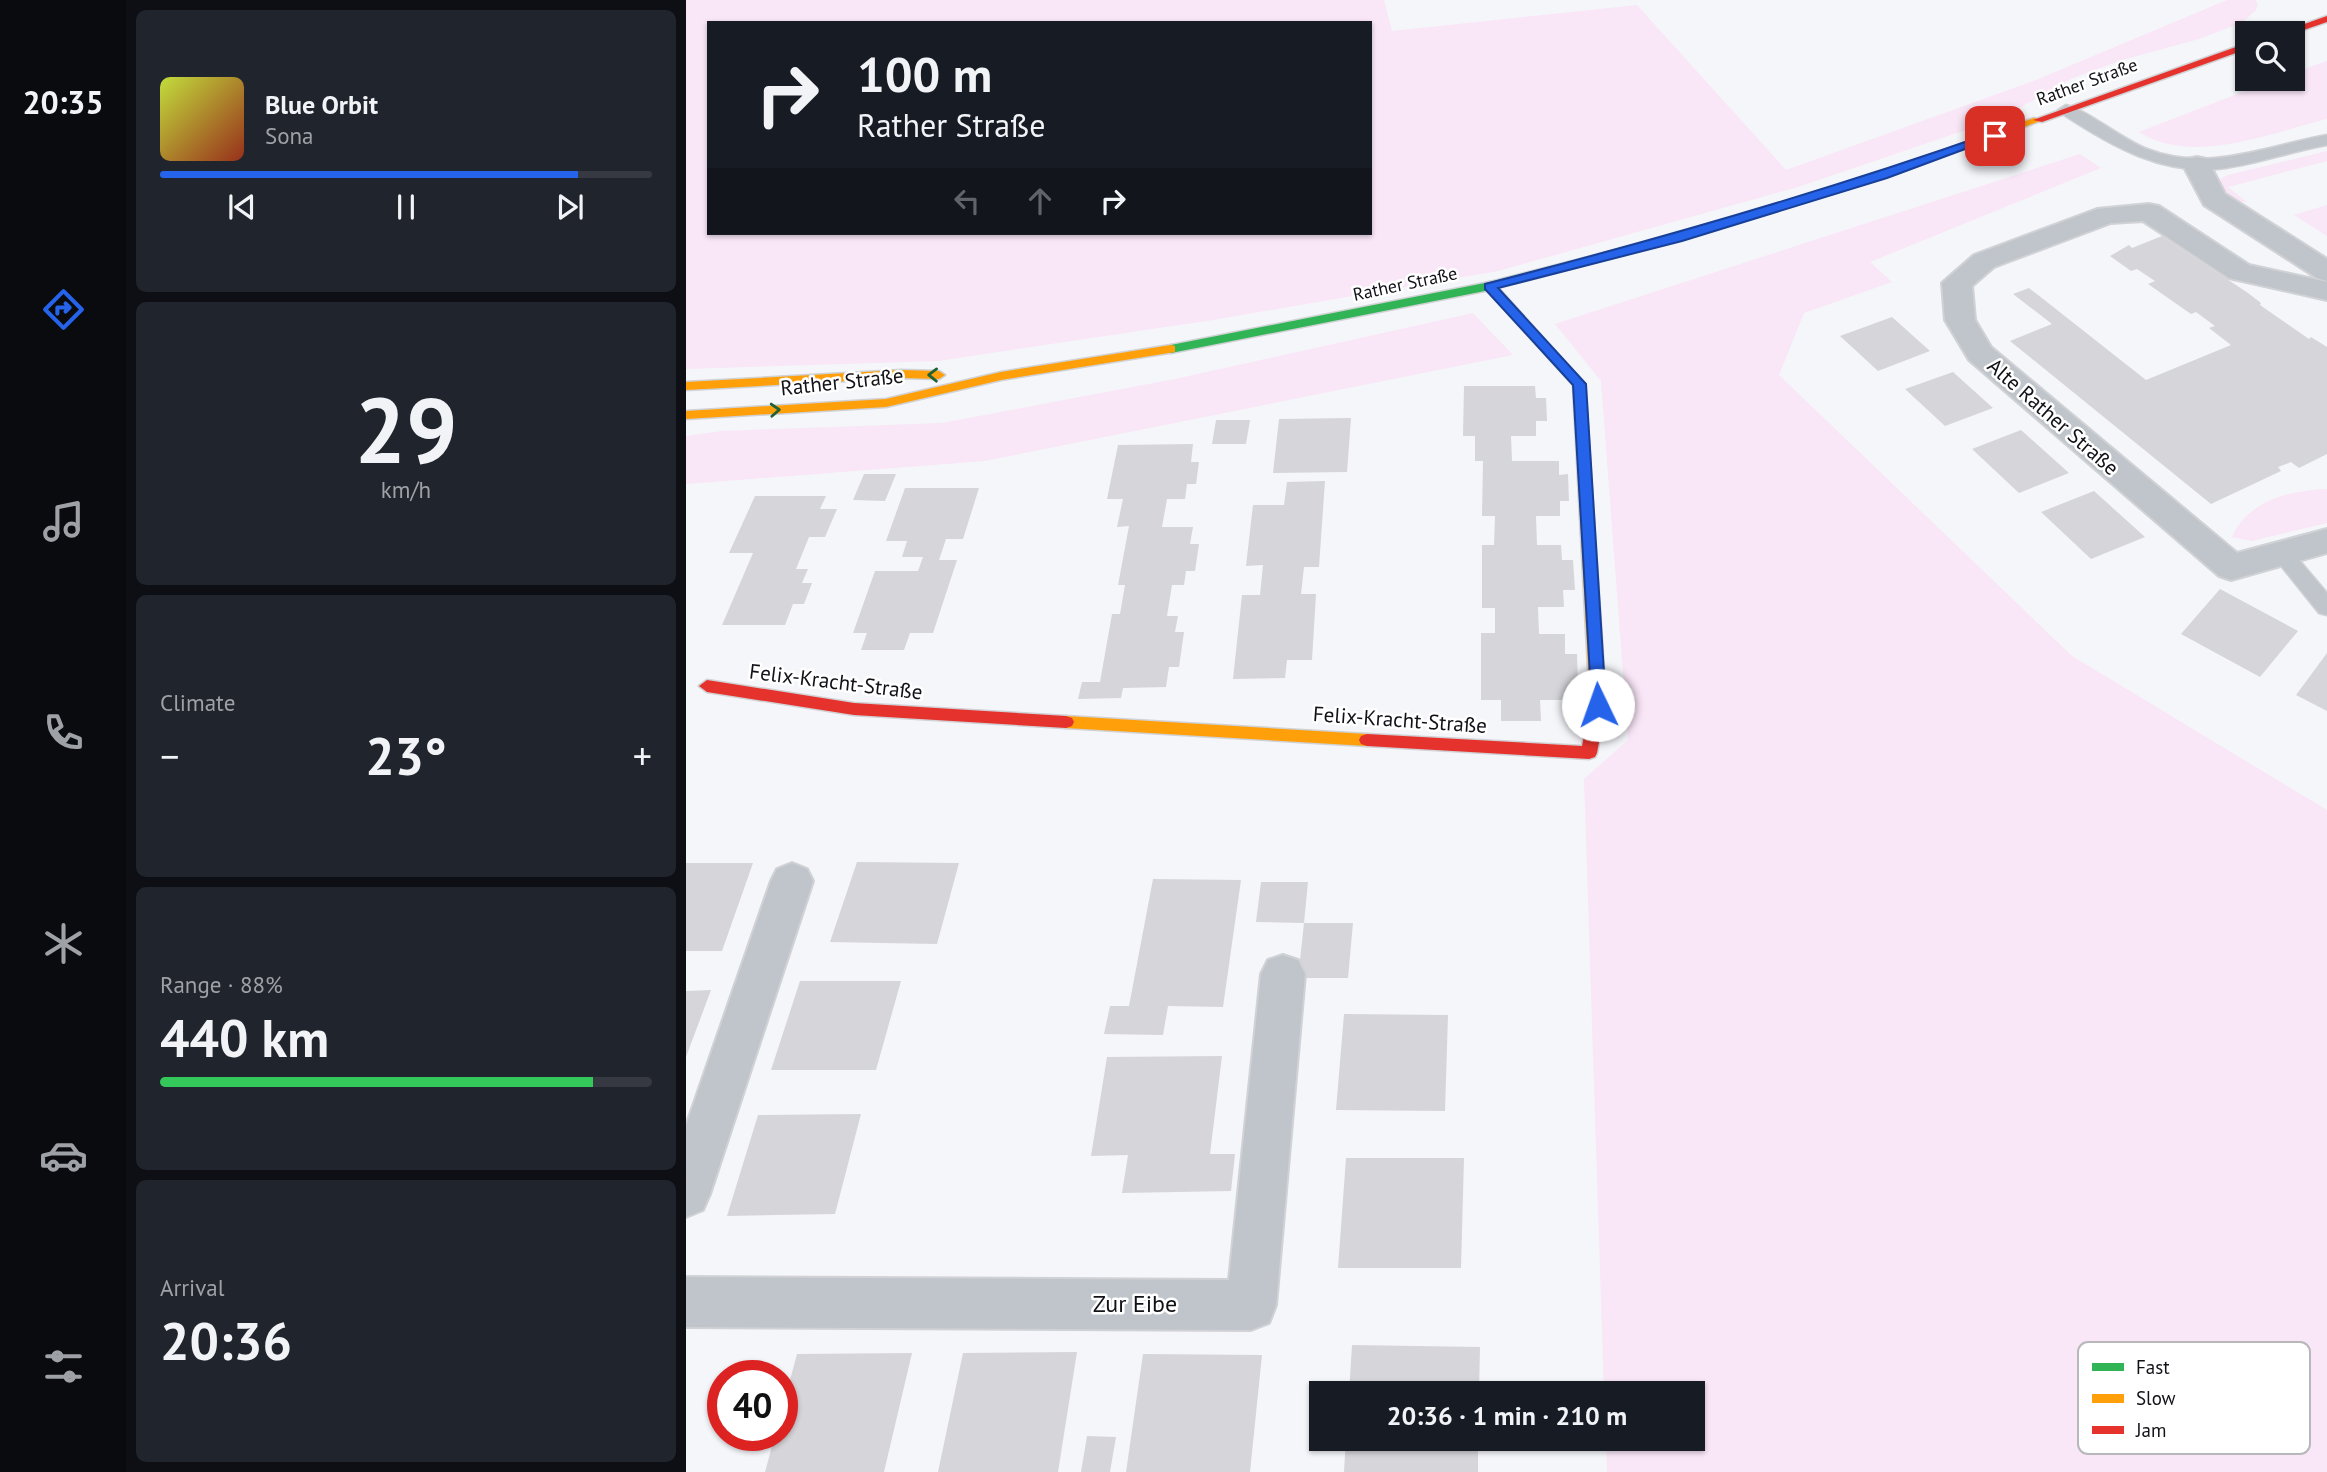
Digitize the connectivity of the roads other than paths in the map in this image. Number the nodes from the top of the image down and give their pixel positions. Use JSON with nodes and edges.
{"nodes":[{"id":1,"x":2327,"y":19,"type":"edge"},
{"id":2,"x":2305,"y":26,"type":"edge"},
{"id":3,"x":2235,"y":50,"type":"edge"},
{"id":4,"x":2066,"y":110,"type":"junction"},
{"id":5,"x":2327,"y":140,"type":"edge"},
{"id":6,"x":2197,"y":165,"type":"junction"},
{"id":7,"x":2327,"y":272,"type":"edge"},
{"id":8,"x":1490,"y":286,"type":"junction"},
{"id":9,"x":2327,"y":291,"type":"edge"},
{"id":10,"x":1001,"y":376,"type":"junction"},
{"id":11,"x":691,"y":387,"type":"edge"},
{"id":12,"x":686,"y":417,"type":"edge"},
{"id":13,"x":2327,"y":541,"type":"edge"},
{"id":14,"x":2281,"y":552,"type":"junction"},
{"id":15,"x":2327,"y":607,"type":"edge"},
{"id":16,"x":707,"y":686,"type":"dead end"},
{"id":17,"x":792,"y":881,"type":"dead end"},
{"id":18,"x":1283,"y":974,"type":"dead end"},
{"id":19,"x":686,"y":1194,"type":"edge"},
{"id":20,"x":686,"y":1302,"type":"edge"}],
"edges":[{"from":1,"to":2,"type":"main road"},
{"from":3,"to":4,"type":"main road","name":"Rather Straße"},
{"from":4,"to":6,"type":"lane"},
{"from":4,"to":8,"type":"main road","name":"Rather Straße"},
{"from":5,"to":6,"type":"lane"},
{"from":6,"to":7,"type":"street"},
{"from":8,"to":10,"type":"main road","name":"Rather Straße"},
{"from":8,"to":16,"type":"main road","name":"Felix-Kracht-Straße"},
{"from":9,"to":14,"type":"street","name":"Alte Rather Straße"},
{"from":10,"to":11,"type":"main road","name":"Rather Straße","one_way":true},
{"from":12,"to":10,"type":"main road","name":"Rather Straße","one_way":true},
{"from":13,"to":14,"type":"street","name":"Alte Rather Straße"},
{"from":14,"to":15,"type":"lane"},
{"from":17,"to":19,"type":"street"},
{"from":18,"to":20,"type":"street","name":"Zur Eibe"}]}
